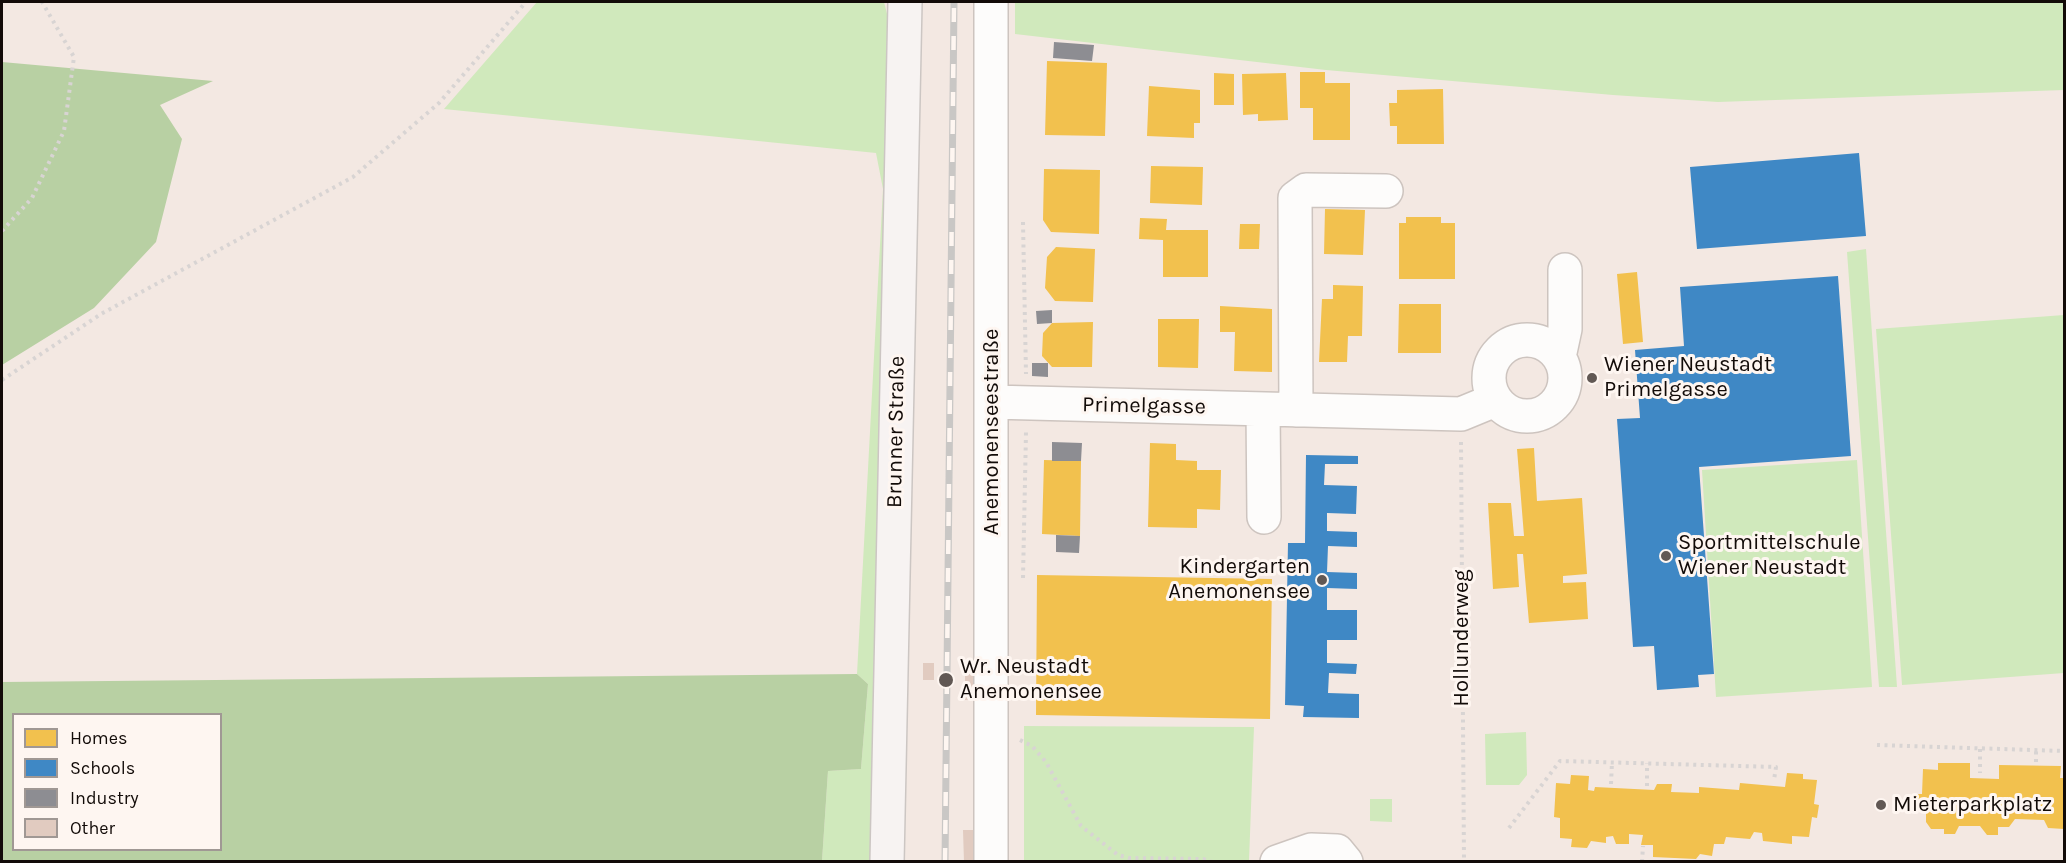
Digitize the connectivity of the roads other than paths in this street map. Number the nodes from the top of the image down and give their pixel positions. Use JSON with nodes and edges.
{"nodes":[{"id":1,"x":905,"y":2,"type":"edge"},
{"id":2,"x":991,"y":2,"type":"edge"},
{"id":3,"x":1386,"y":191,"type":"dead end"},
{"id":4,"x":1565,"y":270,"type":"dead end"},
{"id":5,"x":1559,"y":357,"type":"junction"},
{"id":6,"x":1495,"y":400,"type":"junction"},
{"id":7,"x":992,"y":402,"type":"junction"},
{"id":8,"x":1263,"y":409,"type":"junction"},
{"id":9,"x":1296,"y":410,"type":"junction"},
{"id":10,"x":1264,"y":517,"type":"dead end"},
{"id":11,"x":887,"y":861,"type":"edge"},
{"id":12,"x":991,"y":861,"type":"edge"},
{"id":13,"x":1277,"y":861,"type":"edge"},
{"id":14,"x":1346,"y":861,"type":"edge"}],
"edges":[{"from":1,"to":11,"type":"main road","name":"Brunner Straße"},
{"from":2,"to":7,"type":"street","name":"Anemonenseestraße"},
{"from":3,"to":9,"type":"street"},
{"from":4,"to":5,"type":"street"},
{"from":5,"to":6,"type":"street"},
{"from":5,"to":6,"type":"street"},
{"from":6,"to":9,"type":"street","name":"Primelgasse"},
{"from":7,"to":8,"type":"street","name":"Primelgasse"},
{"from":7,"to":12,"type":"street","name":"Anemonenseestraße"},
{"from":8,"to":9,"type":"street","name":"Primelgasse"},
{"from":8,"to":10,"type":"street"},
{"from":13,"to":14,"type":"street"}]}
